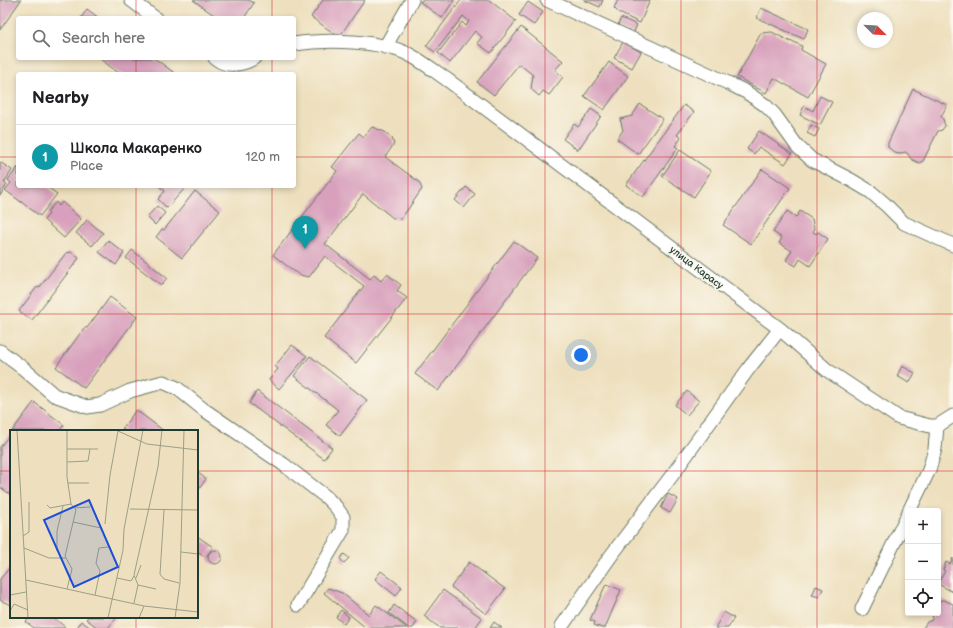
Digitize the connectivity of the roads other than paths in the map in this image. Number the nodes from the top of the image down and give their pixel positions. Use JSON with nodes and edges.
{"nodes":[{"id":1,"x":131,"y":0,"type":"edge"},
{"id":2,"x":412,"y":0,"type":"edge"},
{"id":3,"x":547,"y":0,"type":"edge"},
{"id":4,"x":152,"y":16,"type":"edge"},
{"id":5,"x":296,"y":44,"type":"edge"},
{"id":6,"x":385,"y":47,"type":"junction"},
{"id":7,"x":219,"y":60,"type":"edge"},
{"id":8,"x":251,"y":60,"type":"edge"},
{"id":9,"x":953,"y":245,"type":"edge"},
{"id":10,"x":780,"y":329,"type":"junction"},
{"id":11,"x":0,"y":351,"type":"edge"},
{"id":12,"x":953,"y":416,"type":"edge"},
{"id":13,"x":937,"y":426,"type":"junction"},
{"id":14,"x":910,"y":508,"type":"edge"},
{"id":15,"x":905,"y":520,"type":"edge"},
{"id":16,"x":298,"y":605,"type":"dead end"},
{"id":17,"x":862,"y":609,"type":"dead end"},
{"id":18,"x":562,"y":626,"type":"dead end"}],
"edges":[{"from":1,"to":4,"type":"street"},
{"from":2,"to":6,"type":"street"},
{"from":3,"to":9,"type":"street"},
{"from":5,"to":6,"type":"street","name":"улица Карасу"},
{"from":6,"to":10,"type":"street","name":"улица Карасу"},
{"from":7,"to":8,"type":"street"},
{"from":10,"to":13,"type":"street","name":"улица Карасу"},
{"from":10,"to":18,"type":"street"},
{"from":11,"to":16,"type":"street"},
{"from":12,"to":13,"type":"street"},
{"from":13,"to":14,"type":"street"},
{"from":15,"to":17,"type":"street"}]}
